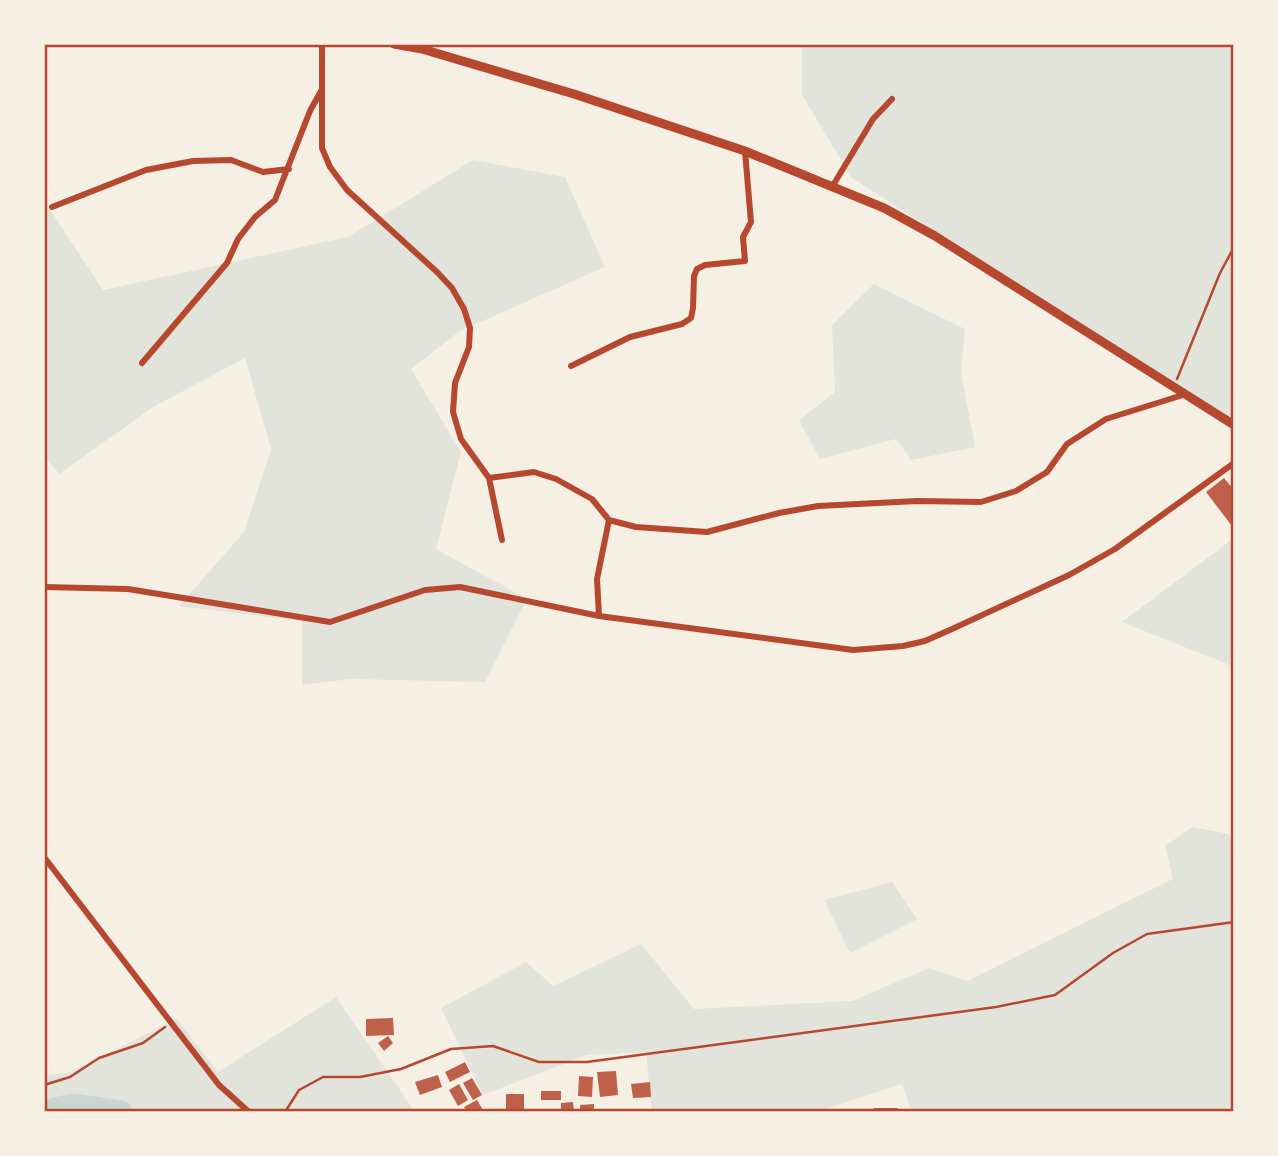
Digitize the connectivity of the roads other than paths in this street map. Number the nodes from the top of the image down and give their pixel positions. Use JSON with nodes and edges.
{"nodes":[{"id":1,"x":322,"y":44,"type":"edge"},
{"id":2,"x":394,"y":44,"type":"edge"},
{"id":3,"x":322,"y":89,"type":"junction"},
{"id":4,"x":892,"y":99,"type":"dead end"},
{"id":5,"x":745,"y":151,"type":"junction"},
{"id":6,"x":289,"y":169,"type":"junction"},
{"id":7,"x":832,"y":187,"type":"junction"},
{"id":8,"x":52,"y":207,"type":"dead end"},
{"id":9,"x":142,"y":363,"type":"dead end"},
{"id":10,"x":571,"y":366,"type":"dead end"},
{"id":11,"x":1186,"y":394,"type":"junction"},
{"id":12,"x":1234,"y":425,"type":"edge"},
{"id":13,"x":1234,"y":463,"type":"edge"},
{"id":14,"x":489,"y":478,"type":"junction"},
{"id":15,"x":609,"y":520,"type":"junction"},
{"id":16,"x":502,"y":540,"type":"dead end"},
{"id":17,"x":44,"y":587,"type":"edge"},
{"id":18,"x":599,"y":616,"type":"junction"},
{"id":19,"x":44,"y":857,"type":"edge"},
{"id":20,"x":249,"y":1112,"type":"edge"}],
"edges":[{"from":1,"to":3,"type":"street"},
{"from":2,"to":5,"type":"main road"},
{"from":3,"to":6,"type":"street"},
{"from":3,"to":14,"type":"street"},
{"from":4,"to":7,"type":"street"},
{"from":5,"to":7,"type":"main road"},
{"from":5,"to":10,"type":"street"},
{"from":6,"to":8,"type":"street"},
{"from":6,"to":9,"type":"street"},
{"from":7,"to":11,"type":"main road"},
{"from":11,"to":12,"type":"main road"},
{"from":11,"to":15,"type":"street"},
{"from":13,"to":18,"type":"street"},
{"from":14,"to":15,"type":"street"},
{"from":14,"to":16,"type":"street"},
{"from":15,"to":18,"type":"street"},
{"from":17,"to":18,"type":"street"},
{"from":19,"to":20,"type":"street"}]}
